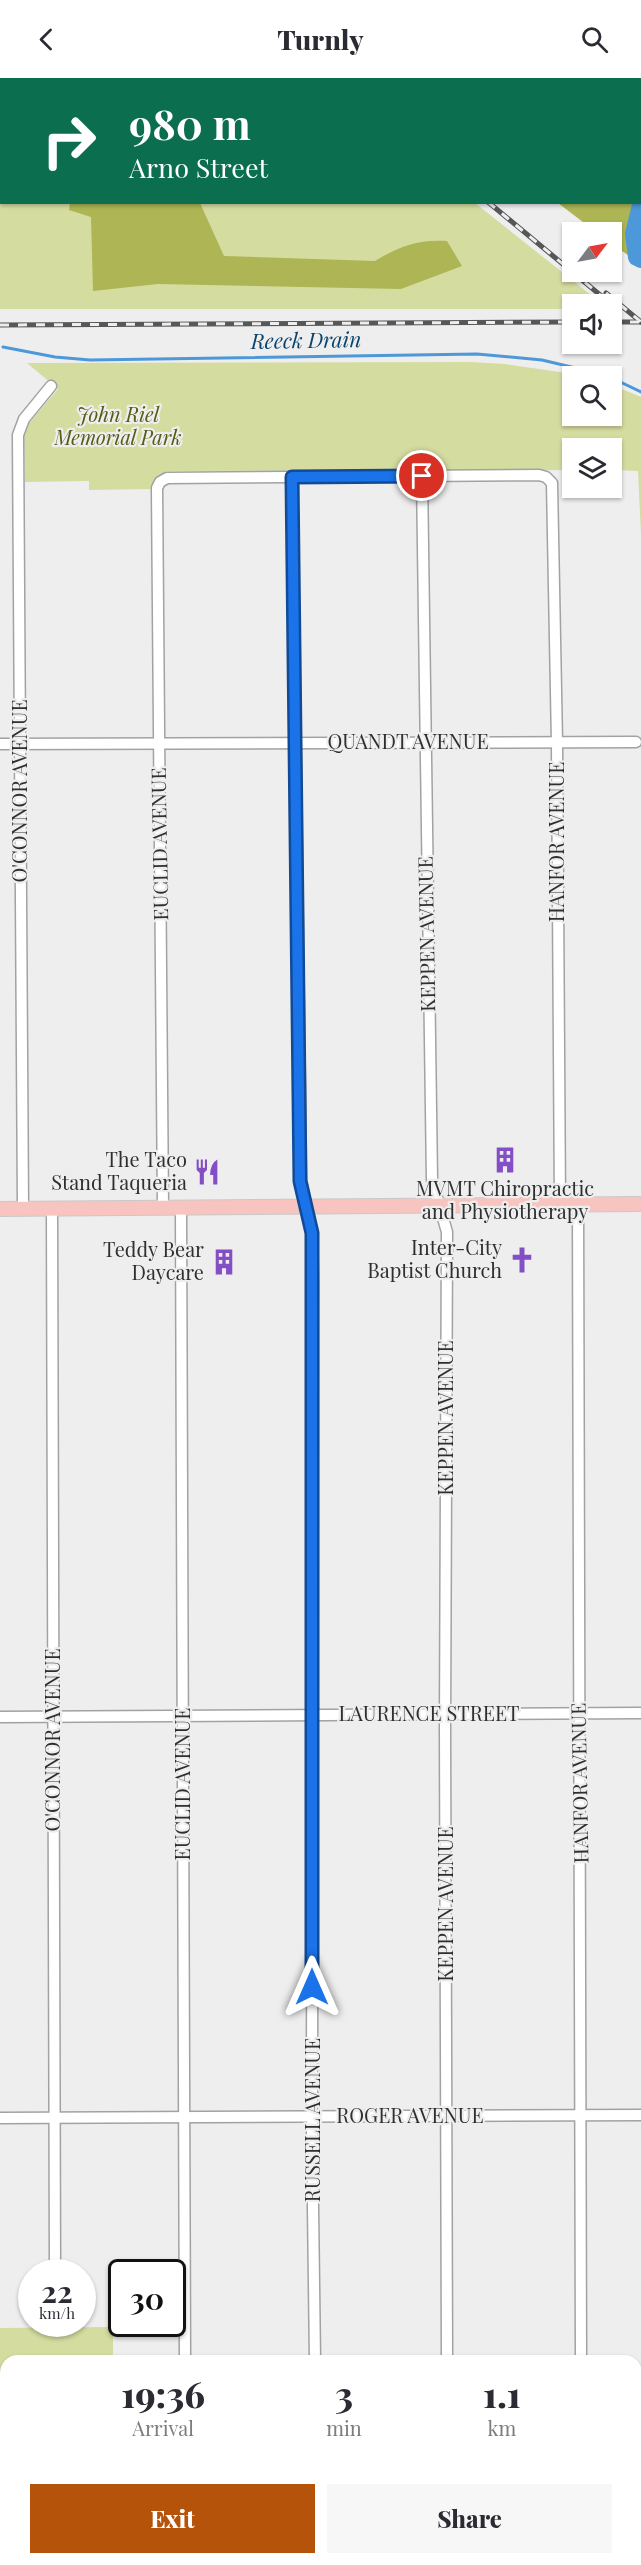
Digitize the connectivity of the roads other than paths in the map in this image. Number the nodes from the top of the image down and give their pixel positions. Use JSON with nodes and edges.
{"nodes":[{"id":1,"x":51,"y":386,"type":"dead end"},
{"id":2,"x":422,"y":476,"type":"junction"},
{"id":3,"x":292,"y":477,"type":"junction"},
{"id":4,"x":294,"y":742,"type":"junction"},
{"id":5,"x":425,"y":742,"type":"junction"},
{"id":6,"x":557,"y":742,"type":"junction"},
{"id":7,"x":636,"y":742,"type":"dead end"},
{"id":8,"x":0,"y":744,"type":"edge"},
{"id":9,"x":20,"y":744,"type":"junction"},
{"id":10,"x":160,"y":744,"type":"junction"},
{"id":11,"x":578,"y":1204,"type":"junction"},
{"id":12,"x":641,"y":1204,"type":"edge"},
{"id":13,"x":439,"y":1205,"type":"junction"},
{"id":14,"x":560,"y":1205,"type":"junction"},
{"id":15,"x":307,"y":1206,"type":"junction"},
{"id":16,"x":23,"y":1208,"type":"junction"},
{"id":17,"x":52,"y":1208,"type":"junction"},
{"id":18,"x":164,"y":1208,"type":"junction"},
{"id":19,"x":181,"y":1208,"type":"junction"},
{"id":20,"x":0,"y":1209,"type":"edge"},
{"id":21,"x":578,"y":1713,"type":"junction"},
{"id":22,"x":641,"y":1713,"type":"edge"},
{"id":23,"x":445,"y":1714,"type":"junction"},
{"id":24,"x":312,"y":1715,"type":"junction"},
{"id":25,"x":53,"y":1716,"type":"junction"},
{"id":26,"x":182,"y":1716,"type":"junction"},
{"id":27,"x":0,"y":1717,"type":"edge"},
{"id":28,"x":582,"y":2115,"type":"junction"},
{"id":29,"x":641,"y":2115,"type":"edge"},
{"id":30,"x":447,"y":2116,"type":"junction"},
{"id":31,"x":183,"y":2117,"type":"junction"},
{"id":32,"x":312,"y":2117,"type":"junction"},
{"id":33,"x":0,"y":2118,"type":"edge"},
{"id":34,"x":54,"y":2118,"type":"junction"},
{"id":35,"x":55,"y":2259,"type":"edge"},
{"id":36,"x":185,"y":2355,"type":"edge"},
{"id":37,"x":315,"y":2355,"type":"edge"},
{"id":38,"x":447,"y":2355,"type":"edge"},
{"id":39,"x":581,"y":2355,"type":"edge"}],
"edges":[{"from":1,"to":9,"type":"street","name":"O'CONNOR AVENUE"},
{"from":2,"to":3,"type":"street"},
{"from":2,"to":5,"type":"street","name":"KEPPEN AVENUE"},
{"from":2,"to":6,"type":"street","name":"HANFOR AVENUE"},
{"from":3,"to":4,"type":"street","name":"RUSSELL AVENUE"},
{"from":3,"to":10,"type":"street","name":"EUCLID AVENUE"},
{"from":4,"to":5,"type":"street","name":"QUANDT AVENUE"},
{"from":4,"to":10,"type":"street","name":"QUANDT AVENUE"},
{"from":4,"to":15,"type":"street","name":"RUSSELL AVENUE"},
{"from":5,"to":6,"type":"street","name":"QUANDT AVENUE"},
{"from":5,"to":13,"type":"street","name":"KEPPEN AVENUE"},
{"from":6,"to":7,"type":"street","name":"QUANDT AVENUE"},
{"from":6,"to":14,"type":"street","name":"HANFOR AVENUE"},
{"from":8,"to":9,"type":"street","name":"QUANDT AVENUE"},
{"from":9,"to":10,"type":"street","name":"QUANDT AVENUE"},
{"from":9,"to":16,"type":"street","name":"O'CONNOR AVENUE"},
{"from":10,"to":18,"type":"street","name":"EUCLID AVENUE"},
{"from":11,"to":12,"type":"main road"},
{"from":11,"to":14,"type":"main road"},
{"from":11,"to":21,"type":"street","name":"HANFOR AVENUE"},
{"from":13,"to":14,"type":"main road"},
{"from":13,"to":15,"type":"main road"},
{"from":13,"to":23,"type":"street","name":"KEPPEN AVENUE"},
{"from":15,"to":19,"type":"main road"},
{"from":15,"to":24,"type":"street","name":"RUSSELL AVENUE"},
{"from":16,"to":17,"type":"main road"},
{"from":16,"to":20,"type":"main road"},
{"from":17,"to":18,"type":"main road"},
{"from":17,"to":25,"type":"street","name":"O'CONNOR AVENUE"},
{"from":18,"to":19,"type":"main road"},
{"from":19,"to":26,"type":"street","name":"EUCLID AVENUE"},
{"from":21,"to":22,"type":"street","name":"LAURENCE STREET"},
{"from":21,"to":23,"type":"street","name":"LAURENCE STREET"},
{"from":21,"to":28,"type":"street","name":"HANFOR AVENUE"},
{"from":23,"to":24,"type":"street","name":"LAURENCE STREET"},
{"from":23,"to":30,"type":"street","name":"KEPPEN AVENUE"},
{"from":24,"to":26,"type":"street","name":"LAURENCE STREET"},
{"from":24,"to":32,"type":"street","name":"RUSSELL AVENUE"},
{"from":25,"to":26,"type":"street","name":"LAURENCE STREET"},
{"from":25,"to":27,"type":"street","name":"LAURENCE STREET"},
{"from":25,"to":34,"type":"street","name":"O'CONNOR AVENUE"},
{"from":26,"to":31,"type":"street","name":"EUCLID AVENUE"},
{"from":28,"to":29,"type":"street","name":"ROGER AVENUE"},
{"from":28,"to":30,"type":"street","name":"ROGER AVENUE"},
{"from":28,"to":39,"type":"street","name":"HANFOR AVENUE"},
{"from":30,"to":32,"type":"street","name":"ROGER AVENUE"},
{"from":30,"to":38,"type":"street","name":"KEPPEN AVENUE"},
{"from":31,"to":32,"type":"street","name":"ROGER AVENUE"},
{"from":31,"to":34,"type":"street","name":"ROGER AVENUE"},
{"from":31,"to":36,"type":"street","name":"EUCLID AVENUE"},
{"from":32,"to":37,"type":"street","name":"RUSSELL AVENUE"},
{"from":33,"to":34,"type":"street","name":"ROGER AVENUE"},
{"from":34,"to":35,"type":"street","name":"O'CONNOR AVENUE"}]}
